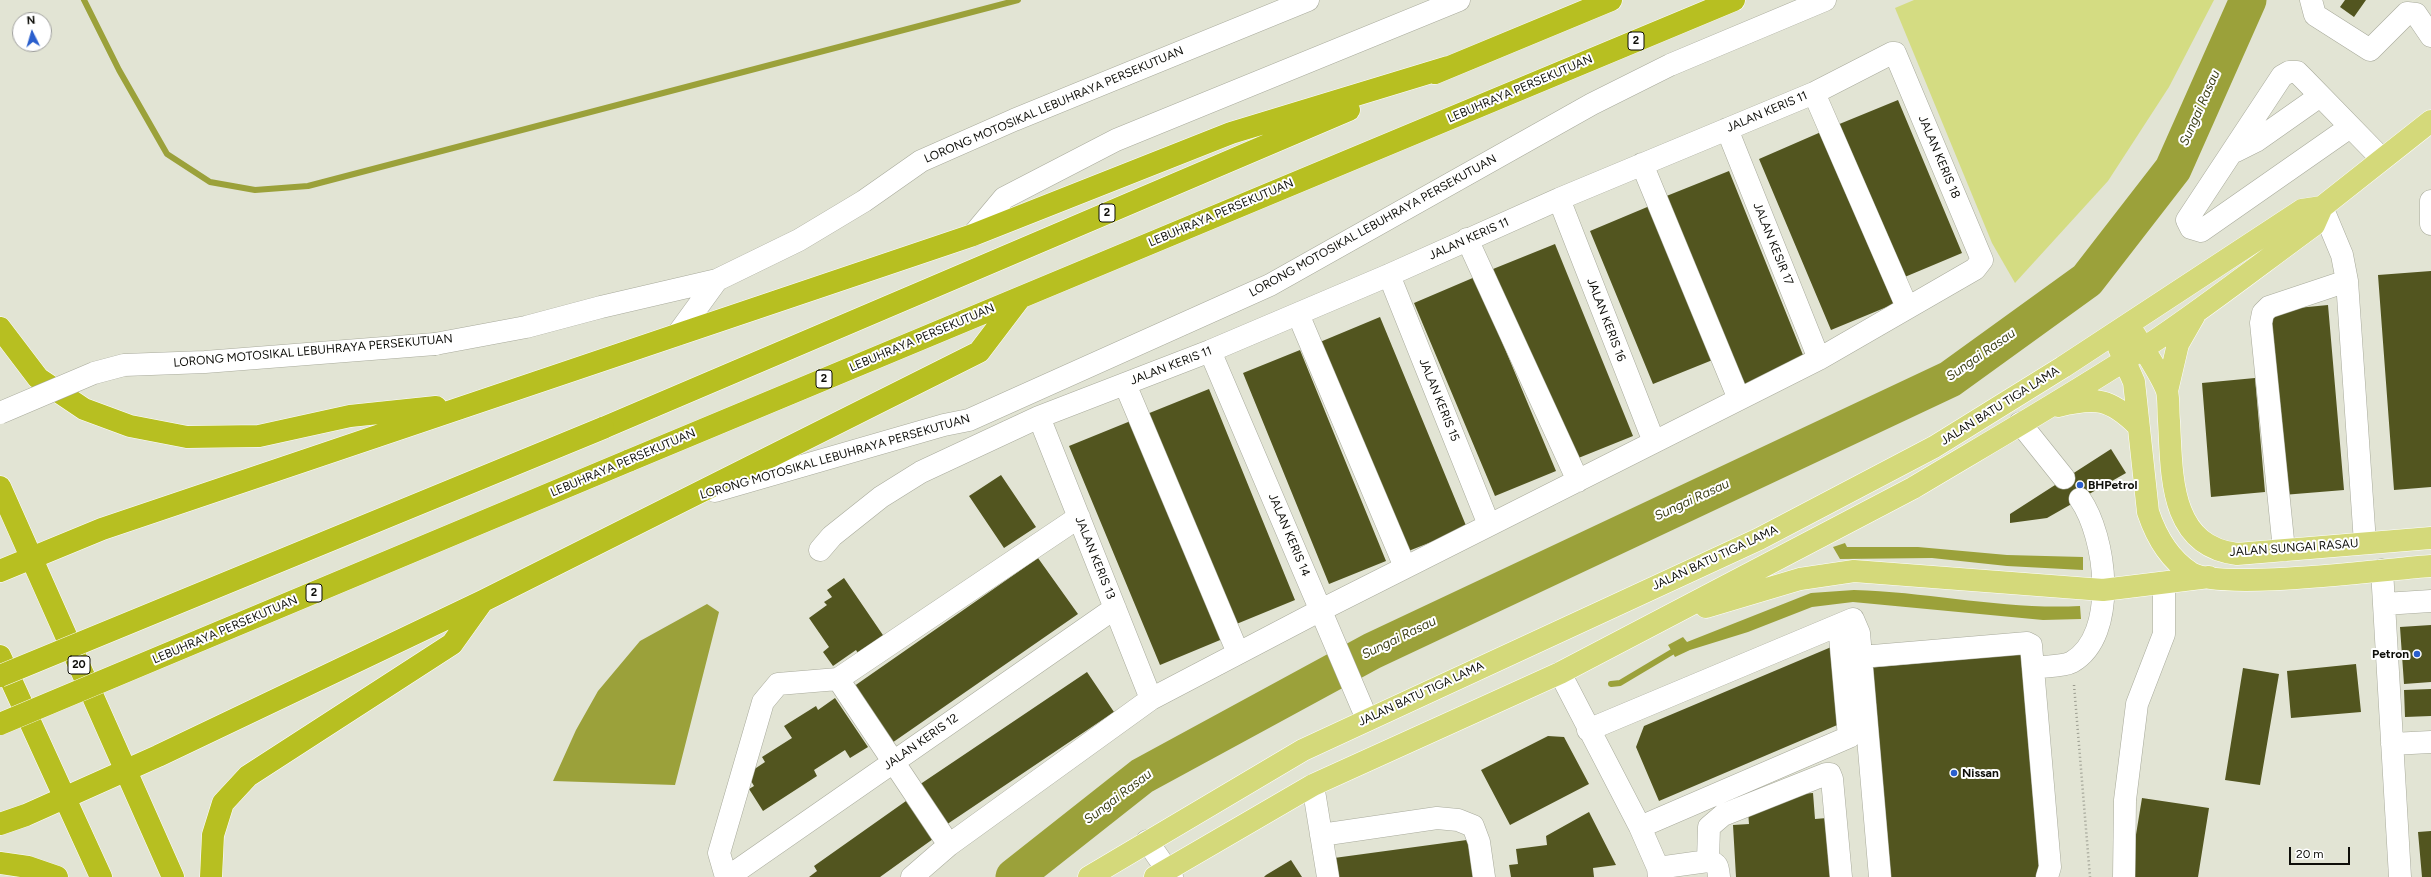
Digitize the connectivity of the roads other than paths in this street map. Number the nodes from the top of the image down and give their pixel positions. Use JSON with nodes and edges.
{"nodes":[{"id":1,"x":1308,"y":0,"type":"edge"},
{"id":2,"x":1459,"y":0,"type":"edge"},
{"id":3,"x":1612,"y":0,"type":"edge"},
{"id":4,"x":1734,"y":0,"type":"edge"},
{"id":5,"x":1825,"y":0,"type":"edge"},
{"id":6,"x":2310,"y":0,"type":"edge"},
{"id":7,"x":2431,"y":36,"type":"edge"},
{"id":8,"x":1895,"y":54,"type":"joint"},
{"id":9,"x":1448,"y":68,"type":"junction"},
{"id":10,"x":1814,"y":93,"type":"junction"},
{"id":11,"x":2320,"y":96,"type":"junction"},
{"id":12,"x":2431,"y":121,"type":"edge"},
{"id":13,"x":2350,"y":127,"type":"junction"},
{"id":14,"x":1727,"y":129,"type":"junction"},
{"id":15,"x":2232,"y":153,"type":"junction"},
{"id":16,"x":2382,"y":159,"type":"junction"},
{"id":17,"x":1642,"y":164,"type":"junction"},
{"id":18,"x":1559,"y":199,"type":"junction"},
{"id":19,"x":2431,"y":201,"type":"edge"},
{"id":20,"x":2322,"y":207,"type":"junction"},
{"id":21,"x":2431,"y":224,"type":"edge"},
{"id":22,"x":973,"y":235,"type":"junction"},
{"id":23,"x":1467,"y":239,"type":"junction"},
{"id":24,"x":1389,"y":275,"type":"junction"},
{"id":25,"x":717,"y":280,"type":"junction"},
{"id":26,"x":2347,"y":281,"type":"junction"},
{"id":27,"x":1020,"y":297,"type":"junction"},
{"id":28,"x":1907,"y":307,"type":"junction"},
{"id":29,"x":2196,"y":312,"type":"junction"},
{"id":30,"x":1298,"y":314,"type":"junction"},
{"id":31,"x":0,"y":328,"type":"edge"},
{"id":32,"x":2120,"y":329,"type":"junction"},
{"id":33,"x":677,"y":335,"type":"junction"},
{"id":34,"x":1210,"y":351,"type":"junction"},
{"id":35,"x":2134,"y":353,"type":"junction"},
{"id":36,"x":1819,"y":359,"type":"junction"},
{"id":37,"x":1125,"y":384,"type":"junction"},
{"id":38,"x":2167,"y":391,"type":"junction"},
{"id":39,"x":1739,"y":399,"type":"junction"},
{"id":40,"x":477,"y":402,"type":"junction"},
{"id":41,"x":2042,"y":410,"type":"junction"},
{"id":42,"x":0,"y":413,"type":"edge"},
{"id":43,"x":1039,"y":417,"type":"junction"},
{"id":44,"x":2020,"y":423,"type":"junction"},
{"id":45,"x":2138,"y":426,"type":"junction"},
{"id":46,"x":1654,"y":442,"type":"junction"},
{"id":47,"x":2064,"y":478,"type":"dead end"},
{"id":48,"x":1578,"y":480,"type":"junction"},
{"id":49,"x":0,"y":487,"type":"edge"},
{"id":50,"x":2080,"y":499,"type":"dead end"},
{"id":51,"x":683,"y":500,"type":"junction"},
{"id":52,"x":1078,"y":517,"type":"junction"},
{"id":53,"x":1489,"y":525,"type":"junction"},
{"id":54,"x":2431,"y":538,"type":"edge"},
{"id":55,"x":2365,"y":543,"type":"junction"},
{"id":56,"x":820,"y":550,"type":"dead end"},
{"id":57,"x":2284,"y":550,"type":"junction"},
{"id":58,"x":31,"y":558,"type":"junction"},
{"id":59,"x":2431,"y":566,"type":"edge"},
{"id":60,"x":1405,"y":567,"type":"junction"},
{"id":61,"x":2382,"y":570,"type":"junction"},
{"id":62,"x":0,"y":571,"type":"edge"},
{"id":63,"x":2209,"y":577,"type":"junction"},
{"id":64,"x":2164,"y":583,"type":"junction"},
{"id":65,"x":2103,"y":590,"type":"junction"},
{"id":66,"x":482,"y":601,"type":"junction"},
{"id":67,"x":2431,"y":601,"type":"edge"},
{"id":68,"x":2384,"y":604,"type":"junction"},
{"id":69,"x":1115,"y":608,"type":"junction"},
{"id":70,"x":1320,"y":610,"type":"junction"},
{"id":71,"x":1655,"y":623,"type":"junction"},
{"id":72,"x":1839,"y":625,"type":"junction"},
{"id":73,"x":1238,"y":654,"type":"junction"},
{"id":74,"x":0,"y":656,"type":"edge"},
{"id":75,"x":1861,"y":657,"type":"junction"},
{"id":76,"x":2033,"y":668,"type":"junction"},
{"id":77,"x":1560,"y":673,"type":"junction"},
{"id":78,"x":0,"y":676,"type":"edge"},
{"id":79,"x":838,"y":679,"type":"junction"},
{"id":80,"x":1151,"y":699,"type":"junction"},
{"id":81,"x":1367,"y":719,"type":"junction"},
{"id":82,"x":0,"y":724,"type":"edge"},
{"id":83,"x":1588,"y":730,"type":"junction"},
{"id":84,"x":2431,"y":742,"type":"edge"},
{"id":85,"x":2392,"y":744,"type":"junction"},
{"id":86,"x":893,"y":762,"type":"junction"},
{"id":87,"x":126,"y":771,"type":"junction"},
{"id":88,"x":1313,"y":785,"type":"junction"},
{"id":89,"x":66,"y":798,"type":"junction"},
{"id":90,"x":0,"y":824,"type":"edge"},
{"id":91,"x":1640,"y":827,"type":"junction"},
{"id":92,"x":1321,"y":835,"type":"junction"},
{"id":93,"x":1147,"y":841,"type":"junction"},
{"id":94,"x":949,"y":845,"type":"junction"},
{"id":95,"x":0,"y":863,"type":"edge"},
{"id":96,"x":1713,"y":869,"type":"edge"},
{"id":97,"x":1658,"y":873,"type":"edge"},
{"id":98,"x":1165,"y":875,"type":"edge"},
{"id":99,"x":57,"y":877,"type":"edge"},
{"id":100,"x":101,"y":877,"type":"edge"},
{"id":101,"x":173,"y":877,"type":"edge"},
{"id":102,"x":211,"y":877,"type":"edge"},
{"id":103,"x":727,"y":877,"type":"edge"},
{"id":104,"x":912,"y":877,"type":"edge"},
{"id":105,"x":1088,"y":877,"type":"edge"},
{"id":106,"x":1328,"y":877,"type":"edge"},
{"id":107,"x":1484,"y":877,"type":"edge"},
{"id":108,"x":1841,"y":877,"type":"edge"},
{"id":109,"x":1880,"y":877,"type":"edge"},
{"id":110,"x":2047,"y":877,"type":"edge"},
{"id":111,"x":2124,"y":877,"type":"edge"},
{"id":112,"x":2400,"y":877,"type":"edge"}],
"edges":[{"from":1,"to":25,"type":"street","name":"LORONG MOTOSIKAL LEBUHRAYA PERSEKUTUAN"},
{"from":2,"to":22,"type":"street"},
{"from":3,"to":9,"type":"highway","number":"2"},
{"from":4,"to":27,"type":"highway","name":"LEBUHRAYA PERSEKUTUAN","number":"2"},
{"from":5,"to":51,"type":"street","name":"LORONG MOTOSIKAL LEBUHRAYA PERSEKUTUAN"},
{"from":6,"to":7,"type":"street"},
{"from":8,"to":10,"type":"street","name":"JALAN KERIS 11"},
{"from":8,"to":28,"type":"street","name":"JALAN KERIS 18"},
{"from":9,"to":22,"type":"highway"},
{"from":9,"to":78,"type":"highway","number":"2","bridge":true},
{"from":10,"to":14,"type":"street","name":"JALAN KERIS 11"},
{"from":10,"to":28,"type":"street"},
{"from":11,"to":13,"type":"street"},
{"from":11,"to":15,"type":"street"},
{"from":11,"to":15,"type":"street"},
{"from":12,"to":16,"type":"main road","name":"JALAN BATU TIGA LAMA"},
{"from":13,"to":15,"type":"street"},
{"from":13,"to":16,"type":"street"},
{"from":14,"to":17,"type":"street","name":"JALAN KERIS 11"},
{"from":14,"to":36,"type":"street","name":"JALAN KESIR 17"},
{"from":16,"to":20,"type":"main road","name":"JALAN BATU TIGA LAMA"},
{"from":17,"to":18,"type":"street","name":"JALAN KERIS 11"},
{"from":17,"to":39,"type":"street"},
{"from":18,"to":23,"type":"street","name":"JALAN KERIS 11"},
{"from":18,"to":46,"type":"street","name":"JALAN KERIS 16"},
{"from":19,"to":21,"type":"street"},
{"from":20,"to":26,"type":"street"},
{"from":20,"to":29,"type":"main road","name":"JALAN BATU TIGA LAMA"},
{"from":20,"to":32,"type":"main road","name":"JALAN BATU TIGA LAMA"},
{"from":22,"to":33,"type":"highway"},
{"from":23,"to":24,"type":"street","name":"JALAN KERIS 11"},
{"from":23,"to":48,"type":"street"},
{"from":24,"to":30,"type":"street","name":"JALAN KERIS 11"},
{"from":24,"to":53,"type":"street","name":"JALAN KERIS 15"},
{"from":25,"to":33,"type":"street"},
{"from":25,"to":42,"type":"street","name":"LORONG MOTOSIKAL LEBUHRAYA PERSEKUTUAN","bridge":true},
{"from":26,"to":55,"type":"street"},
{"from":26,"to":57,"type":"street"},
{"from":27,"to":51,"type":"highway"},
{"from":27,"to":82,"type":"highway","name":"LEBUHRAYA PERSEKUTUAN","number":"2","bridge":true},
{"from":28,"to":36,"type":"street"},
{"from":29,"to":35,"type":"main road","name":"JALAN BATU TIGA LAMA"},
{"from":29,"to":38,"type":"main road"},
{"from":30,"to":34,"type":"street","name":"JALAN KERIS 11"},
{"from":30,"to":60,"type":"street"},
{"from":31,"to":40,"type":"highway"},
{"from":32,"to":35,"type":"main road"},
{"from":32,"to":81,"type":"main road","name":"JALAN BATU TIGA LAMA"},
{"from":33,"to":40,"type":"highway"},
{"from":34,"to":37,"type":"street","name":"JALAN KERIS 11"},
{"from":34,"to":70,"type":"street","name":"JALAN KERIS 14"},
{"from":35,"to":38,"type":"main road"},
{"from":35,"to":41,"type":"main road","name":"JALAN BATU TIGA LAMA"},
{"from":35,"to":45,"type":"main road"},
{"from":36,"to":39,"type":"street"},
{"from":37,"to":43,"type":"street","name":"JALAN KERIS 11"},
{"from":37,"to":73,"type":"street"},
{"from":38,"to":57,"type":"main road","name":"JALAN SUNGAI RASAU"},
{"from":39,"to":46,"type":"street"},
{"from":40,"to":58,"type":"highway"},
{"from":41,"to":44,"type":"main road","name":"JALAN BATU TIGA LAMA"},
{"from":41,"to":45,"type":"main road"},
{"from":43,"to":52,"type":"street","name":"JALAN KERIS 13"},
{"from":43,"to":56,"type":"street","name":"JALAN KERIS 11"},
{"from":44,"to":47,"type":"street"},
{"from":44,"to":71,"type":"main road","name":"JALAN BATU TIGA LAMA"},
{"from":45,"to":63,"type":"main road"},
{"from":46,"to":48,"type":"street"},
{"from":48,"to":53,"type":"street"},
{"from":49,"to":58,"type":"highway","number":"20"},
{"from":50,"to":65,"type":"street"},
{"from":51,"to":66,"type":"highway"},
{"from":52,"to":69,"type":"street","name":"JALAN KERIS 13"},
{"from":52,"to":79,"type":"street"},
{"from":53,"to":60,"type":"street"},
{"from":54,"to":55,"type":"main road","name":"JALAN SUNGAI RASAU"},
{"from":55,"to":57,"type":"main road","name":"JALAN SUNGAI RASAU"},
{"from":58,"to":62,"type":"highway"},
{"from":58,"to":87,"type":"highway","number":"20"},
{"from":59,"to":61,"type":"main road"},
{"from":60,"to":70,"type":"street"},
{"from":61,"to":63,"type":"main road"},
{"from":61,"to":68,"type":"street"},
{"from":63,"to":64,"type":"main road"},
{"from":64,"to":65,"type":"main road"},
{"from":64,"to":111,"type":"street"},
{"from":65,"to":71,"type":"main road"},
{"from":65,"to":76,"type":"street"},
{"from":66,"to":87,"type":"highway"},
{"from":66,"to":102,"type":"highway"},
{"from":67,"to":68,"type":"street"},
{"from":68,"to":85,"type":"street"},
{"from":69,"to":80,"type":"street","name":"JALAN KERIS 13"},
{"from":69,"to":86,"type":"street","name":"JALAN KERIS 12"},
{"from":70,"to":73,"type":"street"},
{"from":70,"to":81,"type":"street","name":"JALAN KERIS 14"},
{"from":71,"to":77,"type":"main road","name":"JALAN BATU TIGA LAMA"},
{"from":72,"to":75,"type":"street"},
{"from":72,"to":83,"type":"street"},
{"from":72,"to":91,"type":"street"},
{"from":73,"to":80,"type":"street"},
{"from":74,"to":89,"type":"highway"},
{"from":75,"to":76,"type":"street"},
{"from":75,"to":109,"type":"street"},
{"from":76,"to":110,"type":"street"},
{"from":77,"to":83,"type":"street"},
{"from":77,"to":88,"type":"main road","name":"JALAN BATU TIGA LAMA"},
{"from":79,"to":86,"type":"street"},
{"from":79,"to":103,"type":"street"},
{"from":80,"to":94,"type":"street"},
{"from":81,"to":93,"type":"main road","name":"JALAN BATU TIGA LAMA"},
{"from":83,"to":91,"type":"street"},
{"from":84,"to":85,"type":"street"},
{"from":85,"to":112,"type":"street"},
{"from":86,"to":94,"type":"street"},
{"from":86,"to":103,"type":"street","name":"JALAN KERIS 12"},
{"from":87,"to":89,"type":"highway"},
{"from":87,"to":101,"type":"highway","number":"20"},
{"from":88,"to":92,"type":"street"},
{"from":88,"to":98,"type":"main road","name":"JALAN BATU TIGA LAMA"},
{"from":89,"to":90,"type":"highway"},
{"from":89,"to":100,"type":"highway"},
{"from":91,"to":97,"type":"street"},
{"from":92,"to":106,"type":"street"},
{"from":92,"to":107,"type":"street"},
{"from":93,"to":98,"type":"street"},
{"from":93,"to":105,"type":"main road","name":"JALAN BATU TIGA LAMA"},
{"from":94,"to":104,"type":"street"},
{"from":95,"to":99,"type":"highway"},
{"from":96,"to":97,"type":"street"},
{"from":96,"to":108,"type":"street"}]}
